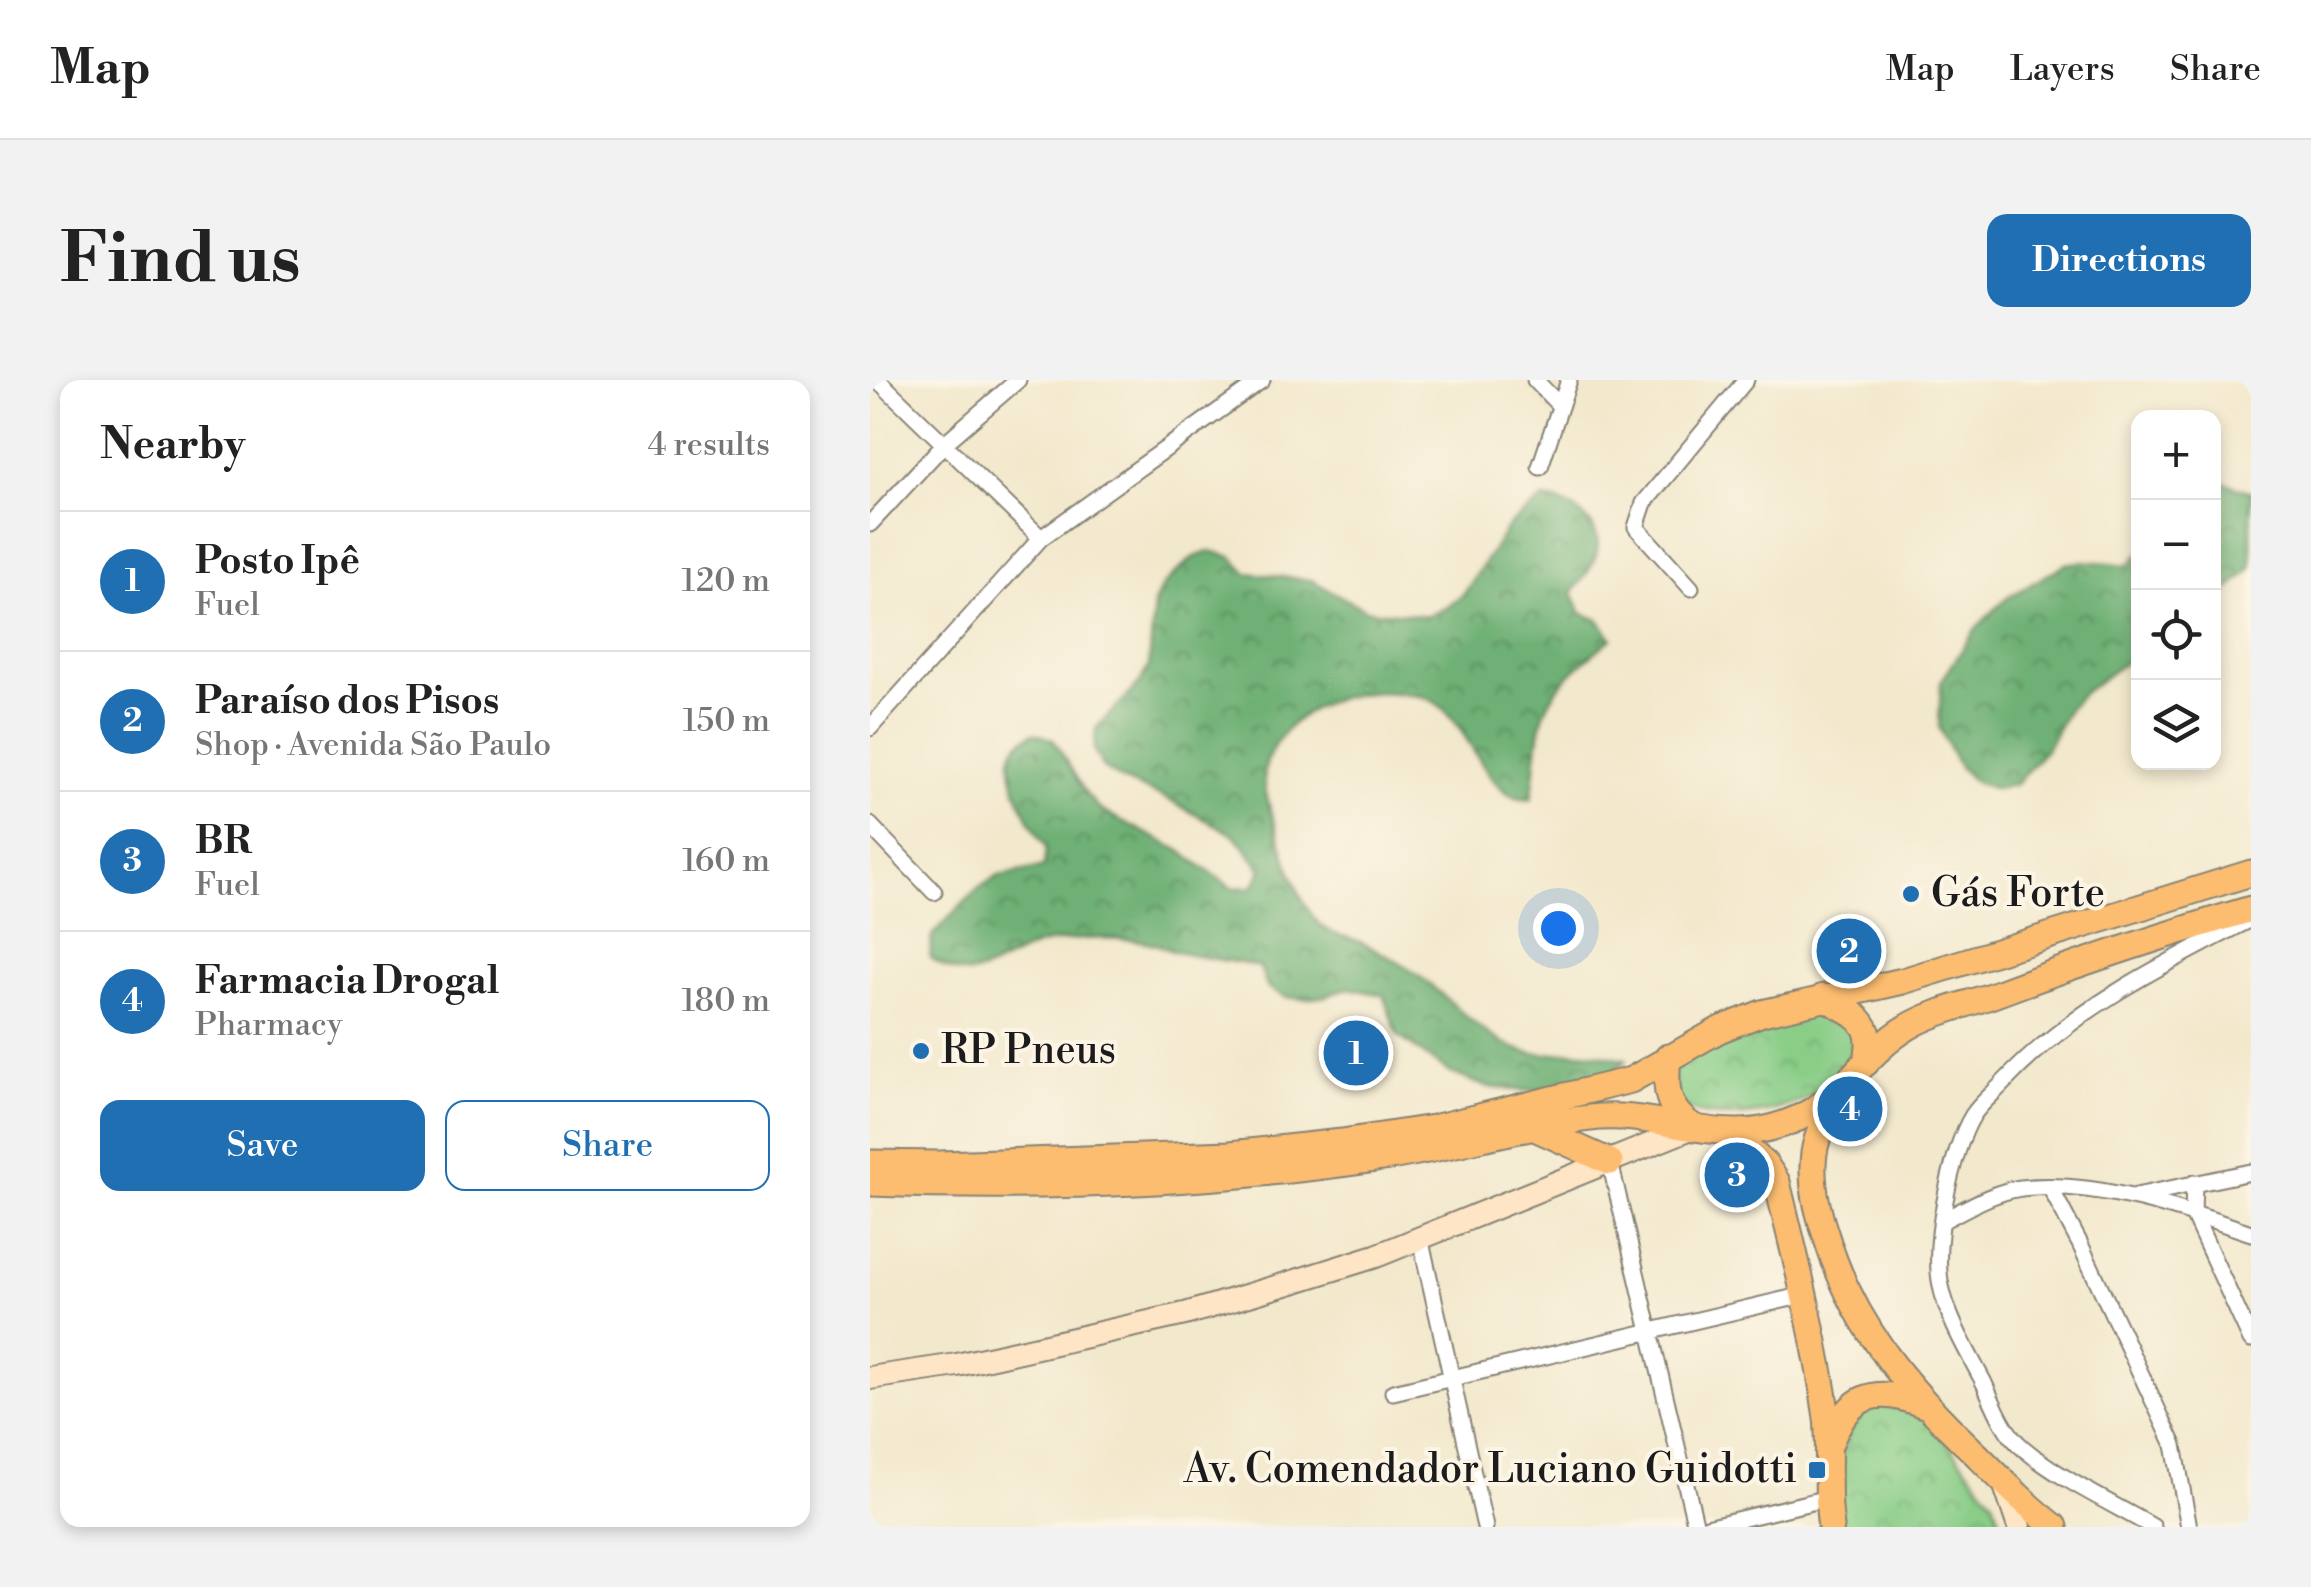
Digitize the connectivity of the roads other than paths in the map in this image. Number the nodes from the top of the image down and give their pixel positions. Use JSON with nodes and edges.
{"nodes":[{"id":1,"x":878,"y":380,"type":"edge"},
{"id":2,"x":1018,"y":380,"type":"edge"},
{"id":3,"x":1262,"y":380,"type":"edge"},
{"id":4,"x":1534,"y":380,"type":"edge"},
{"id":5,"x":1568,"y":380,"type":"edge"},
{"id":6,"x":1746,"y":380,"type":"edge"},
{"id":7,"x":1559,"y":404,"type":"junction"},
{"id":8,"x":945,"y":443,"type":"junction"},
{"id":9,"x":1540,"y":468,"type":"dead end"},
{"id":10,"x":870,"y":524,"type":"edge"},
{"id":11,"x":1041,"y":538,"type":"junction"},
{"id":12,"x":1692,"y":588,"type":"dead end"},
{"id":13,"x":870,"y":728,"type":"edge"},
{"id":14,"x":870,"y":825,"type":"edge"},
{"id":15,"x":2251,"y":873,"type":"edge"},
{"id":16,"x":934,"y":892,"type":"dead end"},
{"id":17,"x":2251,"y":909,"type":"edge"},
{"id":18,"x":2251,"y":919,"type":"edge"},
{"id":19,"x":1823,"y":997,"type":"junction"},
{"id":20,"x":1668,"y":1057,"type":"junction"},
{"id":21,"x":1866,"y":1064,"type":"junction"},
{"id":22,"x":1840,"y":1093,"type":"junction"},
{"id":23,"x":1694,"y":1126,"type":"junction"},
{"id":24,"x":1535,"y":1128,"type":"junction"},
{"id":25,"x":1730,"y":1133,"type":"junction"},
{"id":26,"x":1610,"y":1162,"type":"junction"},
{"id":27,"x":870,"y":1163,"type":"edge"},
{"id":28,"x":2251,"y":1172,"type":"edge"},
{"id":29,"x":870,"y":1183,"type":"edge"},
{"id":30,"x":2194,"y":1183,"type":"junction"},
{"id":31,"x":2050,"y":1187,"type":"junction"},
{"id":32,"x":2132,"y":1197,"type":"junction"},
{"id":33,"x":2193,"y":1214,"type":"junction"},
{"id":34,"x":1942,"y":1221,"type":"junction"},
{"id":35,"x":2251,"y":1233,"type":"edge"},
{"id":36,"x":1420,"y":1237,"type":"junction"},
{"id":37,"x":1804,"y":1294,"type":"junction"},
{"id":38,"x":1651,"y":1332,"type":"junction"},
{"id":39,"x":2251,"y":1340,"type":"edge"},
{"id":40,"x":870,"y":1378,"type":"edge"},
{"id":41,"x":1452,"y":1380,"type":"junction"},
{"id":42,"x":1393,"y":1392,"type":"dead end"},
{"id":43,"x":1925,"y":1406,"type":"junction"},
{"id":44,"x":1830,"y":1443,"type":"junction"},
{"id":45,"x":2002,"y":1480,"type":"junction"},
{"id":46,"x":1829,"y":1515,"type":"edge"},
{"id":47,"x":1485,"y":1527,"type":"edge"},
{"id":48,"x":1696,"y":1527,"type":"edge"},
{"id":49,"x":1707,"y":1527,"type":"edge"},
{"id":50,"x":2019,"y":1527,"type":"edge"},
{"id":51,"x":2054,"y":1527,"type":"edge"},
{"id":52,"x":2153,"y":1527,"type":"edge"},
{"id":53,"x":2189,"y":1527,"type":"edge"}],
"edges":[{"from":1,"to":8,"type":"street"},
{"from":2,"to":8,"type":"street"},
{"from":3,"to":11,"type":"street"},
{"from":4,"to":7,"type":"street"},
{"from":5,"to":7,"type":"street"},
{"from":6,"to":12,"type":"street"},
{"from":7,"to":9,"type":"street"},
{"from":8,"to":10,"type":"street"},
{"from":8,"to":11,"type":"street"},
{"from":11,"to":13,"type":"street"},
{"from":14,"to":16,"type":"street"},
{"from":15,"to":19,"type":"main road"},
{"from":17,"to":21,"type":"main road"},
{"from":18,"to":34,"type":"street"},
{"from":19,"to":20,"type":"main road"},
{"from":19,"to":21,"type":"main road"},
{"from":20,"to":23,"type":"main road"},
{"from":20,"to":27,"type":"main road"},
{"from":21,"to":22,"type":"main road"},
{"from":22,"to":25,"type":"main road"},
{"from":22,"to":43,"type":"main road"},
{"from":23,"to":24,"type":"main road"},
{"from":23,"to":25,"type":"main road"},
{"from":23,"to":26,"type":"street"},
{"from":24,"to":26,"type":"main road"},
{"from":24,"to":29,"type":"main road"},
{"from":25,"to":37,"type":"main road"},
{"from":26,"to":36,"type":"street"},
{"from":26,"to":38,"type":"street"},
{"from":28,"to":30,"type":"street"},
{"from":30,"to":32,"type":"street"},
{"from":30,"to":33,"type":"street"},
{"from":31,"to":32,"type":"street"},
{"from":31,"to":34,"type":"street"},
{"from":31,"to":53,"type":"street"},
{"from":32,"to":33,"type":"street"},
{"from":33,"to":35,"type":"street"},
{"from":33,"to":39,"type":"street"},
{"from":34,"to":52,"type":"street"},
{"from":36,"to":40,"type":"street"},
{"from":36,"to":41,"type":"street"},
{"from":37,"to":38,"type":"street"},
{"from":37,"to":44,"type":"main road"},
{"from":38,"to":41,"type":"street"},
{"from":38,"to":48,"type":"street"},
{"from":41,"to":42,"type":"street"},
{"from":41,"to":47,"type":"street"},
{"from":43,"to":44,"type":"main road"},
{"from":43,"to":45,"type":"main road"},
{"from":44,"to":46,"type":"main road"},
{"from":45,"to":50,"type":"street"},
{"from":45,"to":51,"type":"main road"},
{"from":46,"to":49,"type":"street"}]}
